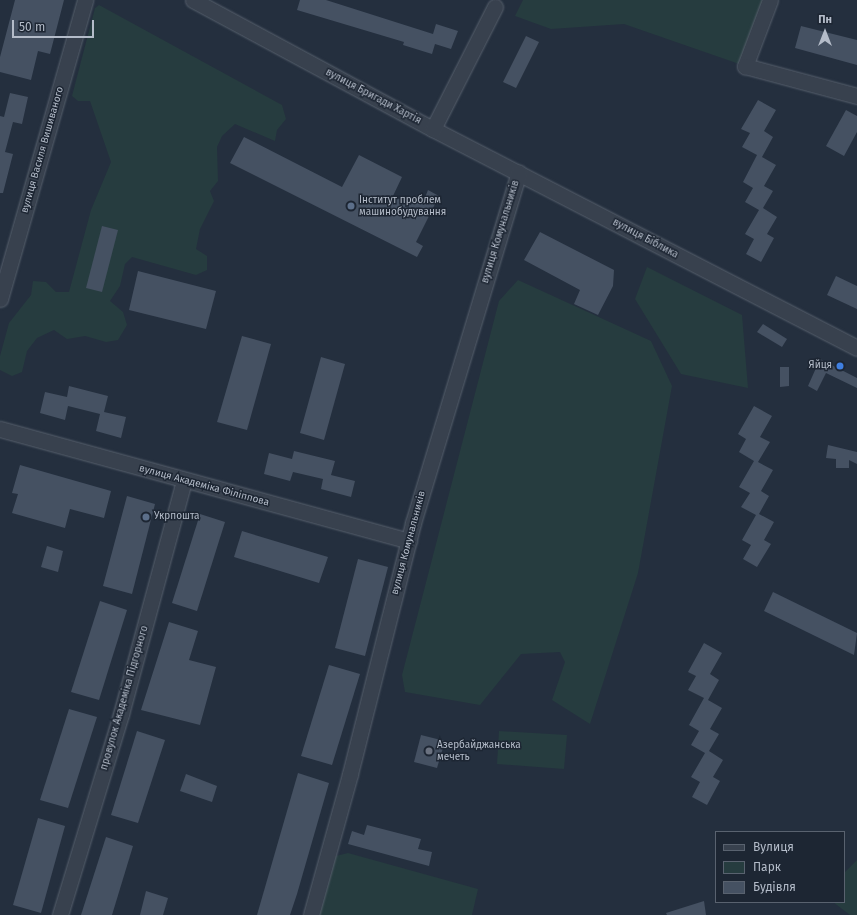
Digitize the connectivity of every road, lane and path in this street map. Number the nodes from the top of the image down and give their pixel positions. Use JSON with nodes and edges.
{"nodes":[{"id":1,"x":85,"y":0,"type":"edge"},
{"id":2,"x":193,"y":0,"type":"edge"},
{"id":3,"x":770,"y":0,"type":"edge"},
{"id":4,"x":495,"y":7,"type":"dead end"},
{"id":5,"x":857,"y":96,"type":"edge"},
{"id":6,"x":433,"y":129,"type":"junction"},
{"id":7,"x":519,"y":173,"type":"junction"},
{"id":8,"x":0,"y":299,"type":"edge"},
{"id":9,"x":857,"y":348,"type":"edge"},
{"id":10,"x":0,"y":430,"type":"edge"},
{"id":11,"x":184,"y":480,"type":"junction"},
{"id":12,"x":408,"y":541,"type":"junction"},
{"id":13,"x":60,"y":915,"type":"edge"},
{"id":14,"x":310,"y":915,"type":"edge"}],
"edges":[{"from":1,"to":8,"type":"street","name":"вулиця Василя Вишиваного"},
{"from":2,"to":6,"type":"street","name":"вулиця Бригади Хартія"},
{"from":3,"to":5,"type":"street"},
{"from":4,"to":6,"type":"street","name":"вулиця Бригади Хартія"},
{"from":6,"to":7,"type":"street","name":"вулиця Біблика"},
{"from":7,"to":9,"type":"street","name":"вулиця Біблика"},
{"from":7,"to":12,"type":"street","name":"вулиця Комунальників"},
{"from":10,"to":11,"type":"street","name":"вулиця Академіка Філіппова"},
{"from":11,"to":12,"type":"street","name":"вулиця Академіка Філіппова"},
{"from":11,"to":13,"type":"street","name":"провулок Академіка Підгорного"},
{"from":12,"to":14,"type":"street","name":"вулиця Комунальників"}]}
